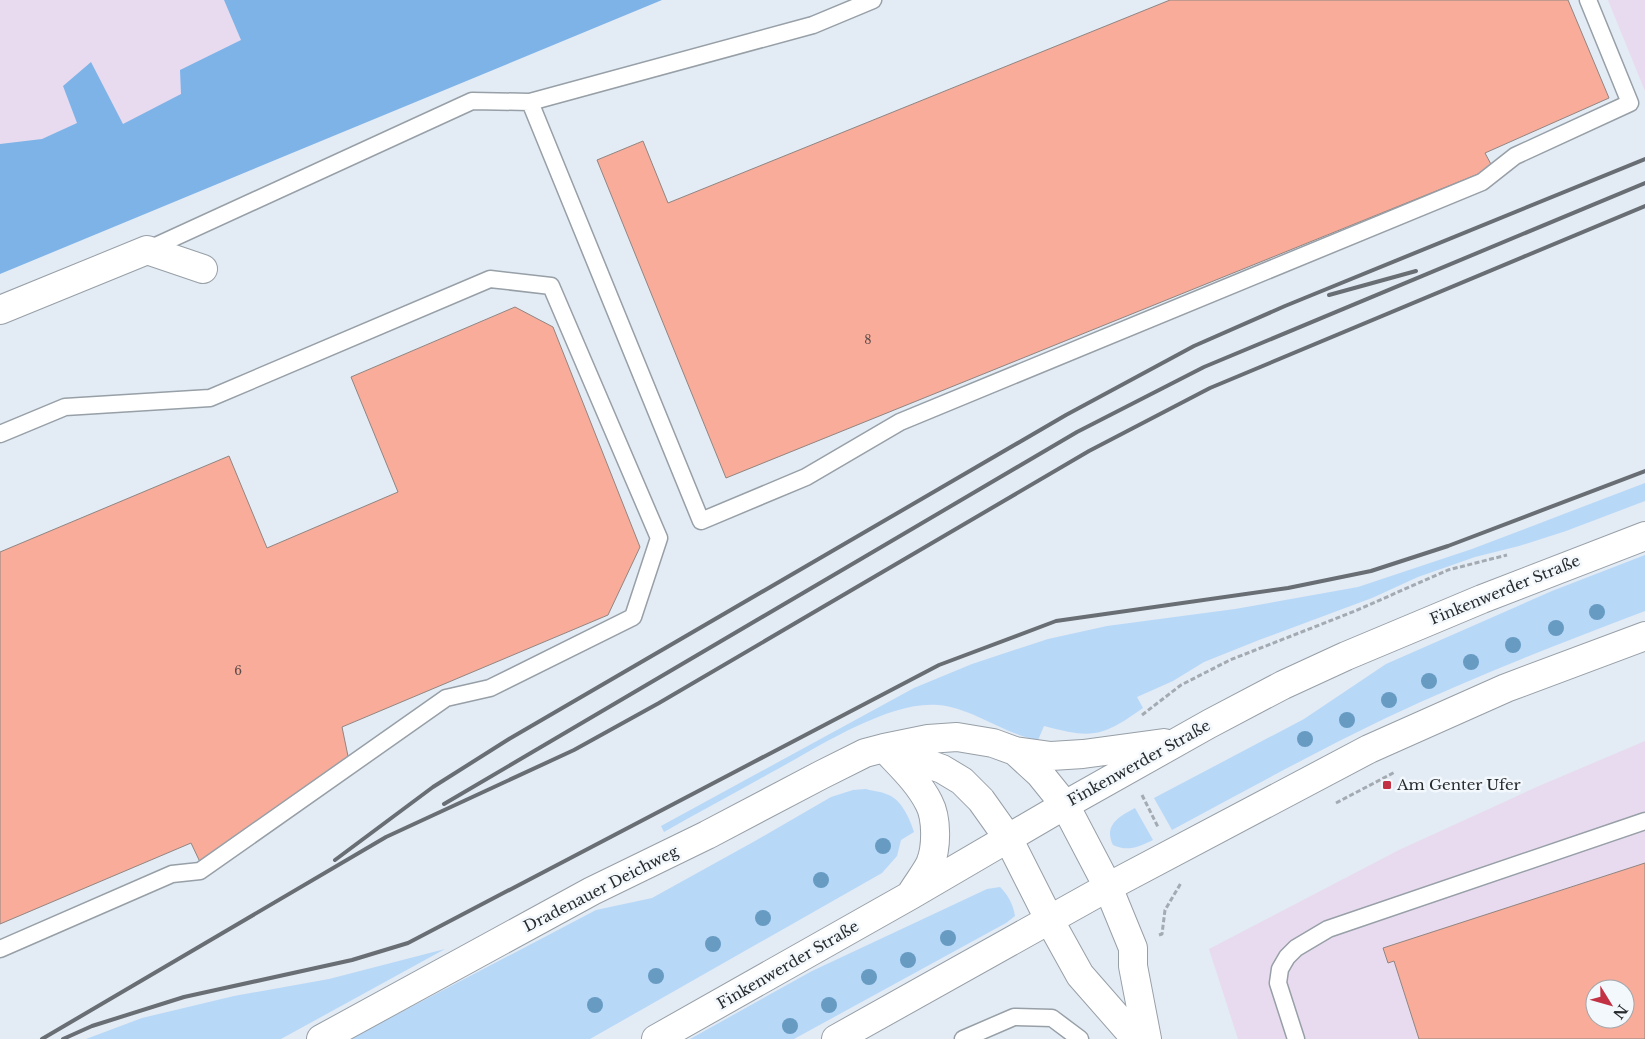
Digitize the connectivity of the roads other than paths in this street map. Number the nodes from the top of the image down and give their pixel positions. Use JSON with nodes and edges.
{"nodes":[{"id":1,"x":873,"y":0,"type":"edge"},
{"id":2,"x":1588,"y":0,"type":"edge"},
{"id":3,"x":530,"y":102,"type":"junction"},
{"id":4,"x":146,"y":250,"type":"junction"},
{"id":5,"x":203,"y":269,"type":"dead end"},
{"id":6,"x":0,"y":310,"type":"edge"},
{"id":7,"x":0,"y":434,"type":"edge"},
{"id":8,"x":1645,"y":536,"type":"edge"},
{"id":9,"x":1645,"y":636,"type":"edge"},
{"id":10,"x":1178,"y":741,"type":"junction"},
{"id":11,"x":884,"y":748,"type":"junction"},
{"id":12,"x":1015,"y":751,"type":"junction"},
{"id":13,"x":1065,"y":805,"type":"junction"},
{"id":14,"x":1645,"y":821,"type":"edge"},
{"id":15,"x":1008,"y":838,"type":"junction"},
{"id":16,"x":1108,"y":887,"type":"junction"},
{"id":17,"x":911,"y":895,"type":"junction"},
{"id":18,"x":1050,"y":920,"type":"junction"},
{"id":19,"x":0,"y":949,"type":"edge"},
{"id":20,"x":321,"y":1039,"type":"edge"},
{"id":21,"x":656,"y":1039,"type":"edge"},
{"id":22,"x":836,"y":1039,"type":"edge"},
{"id":23,"x":963,"y":1039,"type":"edge"},
{"id":24,"x":1080,"y":1039,"type":"edge"},
{"id":25,"x":1136,"y":1039,"type":"edge"},
{"id":26,"x":1147,"y":1039,"type":"edge"},
{"id":27,"x":1296,"y":1039,"type":"edge"}],
"edges":[{"from":1,"to":3,"type":"lane"},
{"from":2,"to":3,"type":"lane"},
{"from":3,"to":4,"type":"lane"},
{"from":4,"to":5,"type":"main road"},
{"from":4,"to":6,"type":"main road"},
{"from":7,"to":19,"type":"lane"},
{"from":8,"to":10,"type":"main road","name":"Finkenwerder Straße"},
{"from":9,"to":16,"type":"main road"},
{"from":10,"to":12,"type":"main road","name":"Dradenauer Deichweg"},
{"from":10,"to":13,"type":"main road","name":"Finkenwerder Straße"},
{"from":11,"to":12,"type":"main road","name":"Dradenauer Deichweg"},
{"from":11,"to":15,"type":"main road"},
{"from":11,"to":17,"type":"main road"},
{"from":11,"to":20,"type":"main road","name":"Dradenauer Deichweg"},
{"from":12,"to":13,"type":"main road","name":"Dradenauer Deichweg"},
{"from":13,"to":15,"type":"main road","name":"Finkenwerder Straße"},
{"from":13,"to":16,"type":"main road","name":"Dradenauer Deichweg"},
{"from":14,"to":27,"type":"lane"},
{"from":15,"to":17,"type":"main road","name":"Finkenwerder Straße"},
{"from":15,"to":18,"type":"main road"},
{"from":16,"to":18,"type":"main road"},
{"from":16,"to":26,"type":"main road"},
{"from":17,"to":21,"type":"main road","name":"Finkenwerder Straße"},
{"from":18,"to":22,"type":"main road"},
{"from":18,"to":25,"type":"main road"},
{"from":23,"to":24,"type":"lane"}]}
